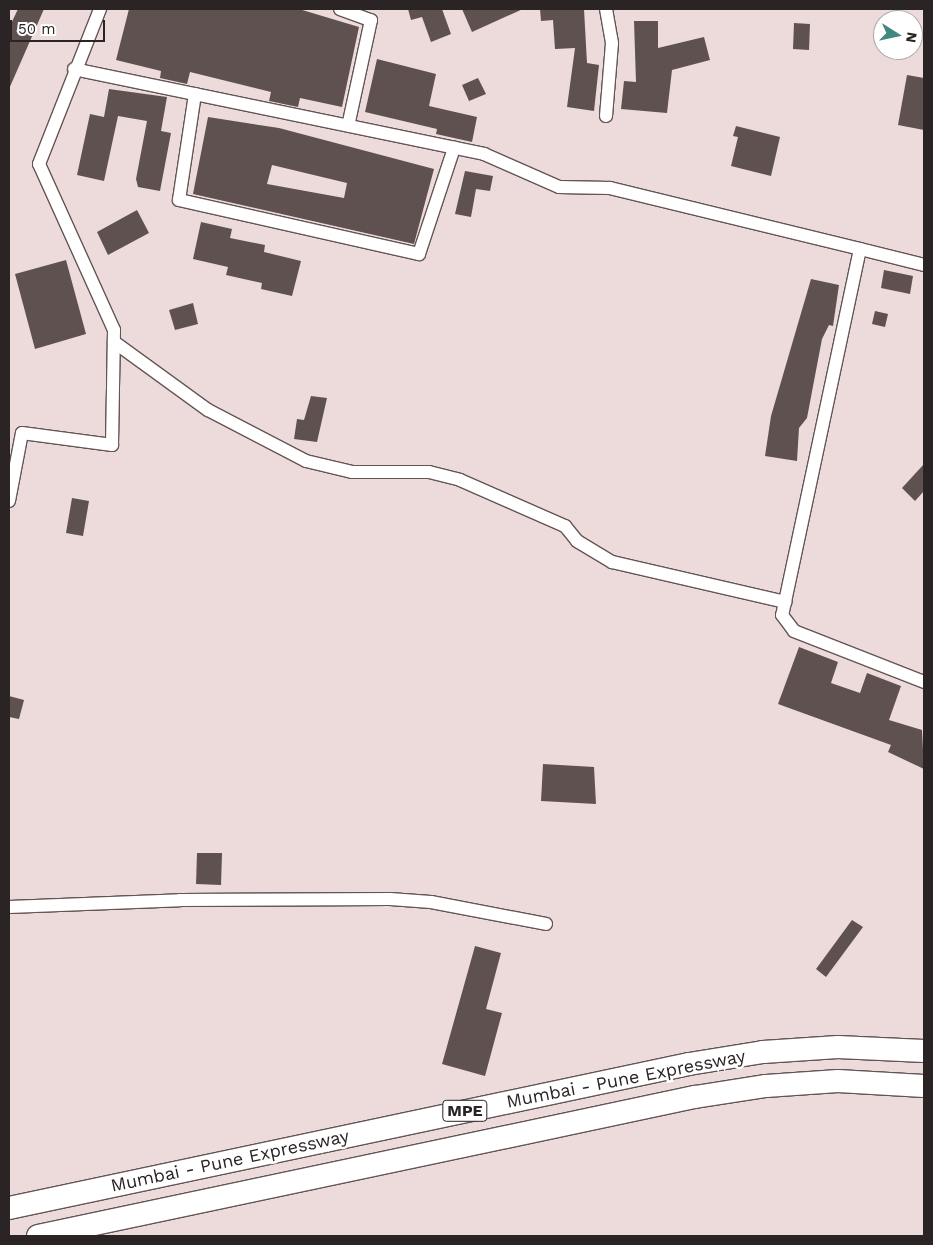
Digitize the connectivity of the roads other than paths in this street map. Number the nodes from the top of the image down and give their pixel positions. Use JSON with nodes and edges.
{"nodes":[{"id":1,"x":100,"y":9,"type":"edge"},
{"id":2,"x":340,"y":9,"type":"edge"},
{"id":3,"x":606,"y":9,"type":"edge"},
{"id":4,"x":74,"y":69,"type":"junction"},
{"id":5,"x":195,"y":94,"type":"junction"},
{"id":6,"x":606,"y":116,"type":"dead end"},
{"id":7,"x":348,"y":126,"type":"junction"},
{"id":8,"x":454,"y":148,"type":"junction"},
{"id":9,"x":860,"y":249,"type":"junction"},
{"id":10,"x":924,"y":265,"type":"edge"},
{"id":11,"x":114,"y":342,"type":"junction"},
{"id":12,"x":9,"y":501,"type":"edge"},
{"id":13,"x":785,"y":602,"type":"junction"},
{"id":14,"x":924,"y":682,"type":"edge"},
{"id":15,"x":9,"y":907,"type":"edge"},
{"id":16,"x":546,"y":924,"type":"dead end"},
{"id":17,"x":924,"y":1052,"type":"edge"},
{"id":18,"x":924,"y":1086,"type":"edge"},
{"id":19,"x":9,"y":1208,"type":"edge"},
{"id":20,"x":38,"y":1236,"type":"edge"}],
"edges":[{"from":1,"to":4,"type":"street"},
{"from":2,"to":7,"type":"street"},
{"from":3,"to":6,"type":"street"},
{"from":4,"to":5,"type":"street"},
{"from":4,"to":11,"type":"street"},
{"from":5,"to":7,"type":"street"},
{"from":5,"to":8,"type":"street"},
{"from":7,"to":8,"type":"street"},
{"from":8,"to":9,"type":"street"},
{"from":9,"to":10,"type":"street"},
{"from":9,"to":13,"type":"street"},
{"from":11,"to":12,"type":"street"},
{"from":11,"to":13,"type":"street"},
{"from":13,"to":14,"type":"street"},
{"from":15,"to":16,"type":"street"},
{"from":17,"to":19,"type":"highway","name":"Mumbai - Pune Expressway","number":"MPE"},
{"from":18,"to":20,"type":"highway","name":"Mumbai - Pune Expressway","number":"MPE"}]}
